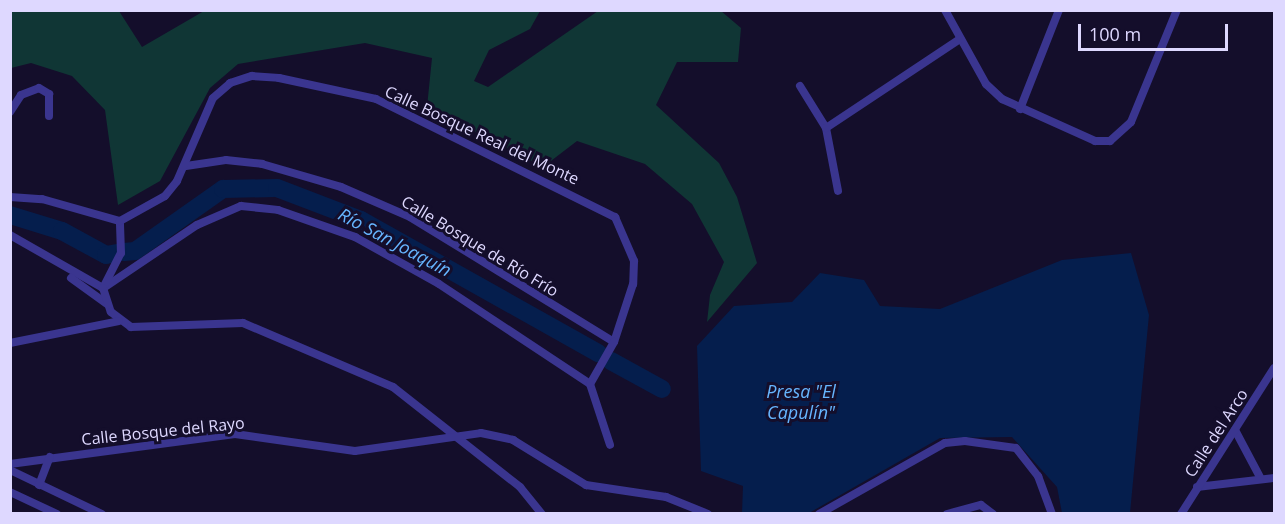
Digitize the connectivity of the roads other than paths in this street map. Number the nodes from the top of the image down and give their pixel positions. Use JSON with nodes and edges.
{"nodes":[{"id":1,"x":1059,"y":10,"type":"edge"},
{"id":2,"x":1177,"y":10,"type":"edge"},
{"id":3,"x":948,"y":13,"type":"edge"},
{"id":4,"x":960,"y":39,"type":"junction"},
{"id":5,"x":800,"y":87,"type":"dead end"},
{"id":6,"x":1020,"y":109,"type":"junction"},
{"id":7,"x":10,"y":112,"type":"edge"},
{"id":8,"x":49,"y":116,"type":"dead end"},
{"id":9,"x":826,"y":128,"type":"junction"},
{"id":10,"x":186,"y":166,"type":"junction"},
{"id":11,"x":838,"y":191,"type":"dead end"},
{"id":12,"x":10,"y":197,"type":"edge"},
{"id":13,"x":120,"y":221,"type":"junction"},
{"id":14,"x":10,"y":235,"type":"edge"},
{"id":15,"x":71,"y":278,"type":"dead end"},
{"id":16,"x":103,"y":288,"type":"junction"},
{"id":17,"x":107,"y":304,"type":"junction"},
{"id":18,"x":119,"y":321,"type":"junction"},
{"id":19,"x":614,"y":342,"type":"junction"},
{"id":20,"x":10,"y":343,"type":"edge"},
{"id":21,"x":1275,"y":368,"type":"edge"},
{"id":22,"x":590,"y":384,"type":"junction"},
{"id":23,"x":1235,"y":430,"type":"junction"},
{"id":24,"x":456,"y":434,"type":"junction"},
{"id":25,"x":610,"y":445,"type":"dead end"},
{"id":26,"x":50,"y":457,"type":"junction"},
{"id":27,"x":10,"y":464,"type":"edge"},
{"id":28,"x":10,"y":470,"type":"edge"},
{"id":29,"x":1260,"y":477,"type":"junction"},
{"id":30,"x":1275,"y":478,"type":"edge"},
{"id":31,"x":39,"y":485,"type":"junction"},
{"id":32,"x":1197,"y":487,"type":"junction"},
{"id":33,"x":10,"y":492,"type":"edge"},
{"id":34,"x":57,"y":513,"type":"edge"},
{"id":35,"x":102,"y":513,"type":"edge"},
{"id":36,"x":542,"y":513,"type":"edge"},
{"id":37,"x":708,"y":513,"type":"edge"},
{"id":38,"x":819,"y":513,"type":"edge"},
{"id":39,"x":947,"y":513,"type":"edge"},
{"id":40,"x":993,"y":513,"type":"edge"},
{"id":41,"x":1052,"y":513,"type":"edge"},
{"id":42,"x":1181,"y":513,"type":"edge"}],
"edges":[{"from":1,"to":6,"type":"street"},
{"from":2,"to":6,"type":"street"},
{"from":3,"to":4,"type":"street"},
{"from":4,"to":6,"type":"street"},
{"from":4,"to":9,"type":"street"},
{"from":5,"to":9,"type":"street"},
{"from":7,"to":8,"type":"street"},
{"from":9,"to":11,"type":"street"},
{"from":10,"to":13,"type":"street","name":"Calle Bosque Real del Monte"},
{"from":10,"to":19,"type":"street","name":"Calle Bosque de Río Frío"},
{"from":10,"to":19,"type":"street","name":"Calle Bosque Real del Monte"},
{"from":12,"to":13,"type":"street"},
{"from":13,"to":16,"type":"street"},
{"from":14,"to":16,"type":"street"},
{"from":15,"to":17,"type":"street"},
{"from":16,"to":17,"type":"street"},
{"from":16,"to":22,"type":"street"},
{"from":17,"to":18,"type":"street"},
{"from":18,"to":20,"type":"street"},
{"from":18,"to":24,"type":"street"},
{"from":19,"to":22,"type":"street"},
{"from":21,"to":23,"type":"street","name":"Calle del Arco"},
{"from":22,"to":25,"type":"street"},
{"from":23,"to":29,"type":"street"},
{"from":23,"to":32,"type":"street","name":"Calle del Arco"},
{"from":24,"to":26,"type":"street","name":"Calle Bosque del Rayo"},
{"from":24,"to":36,"type":"street"},
{"from":24,"to":37,"type":"street","name":"Calle Bosque del Rayo"},
{"from":26,"to":27,"type":"street","name":"Calle Bosque del Rayo"},
{"from":26,"to":31,"type":"street"},
{"from":28,"to":31,"type":"street"},
{"from":29,"to":30,"type":"street"},
{"from":29,"to":32,"type":"street"},
{"from":31,"to":35,"type":"street"},
{"from":32,"to":42,"type":"street","name":"Calle del Arco"},
{"from":33,"to":34,"type":"street"},
{"from":38,"to":41,"type":"street"},
{"from":39,"to":40,"type":"street"}]}
